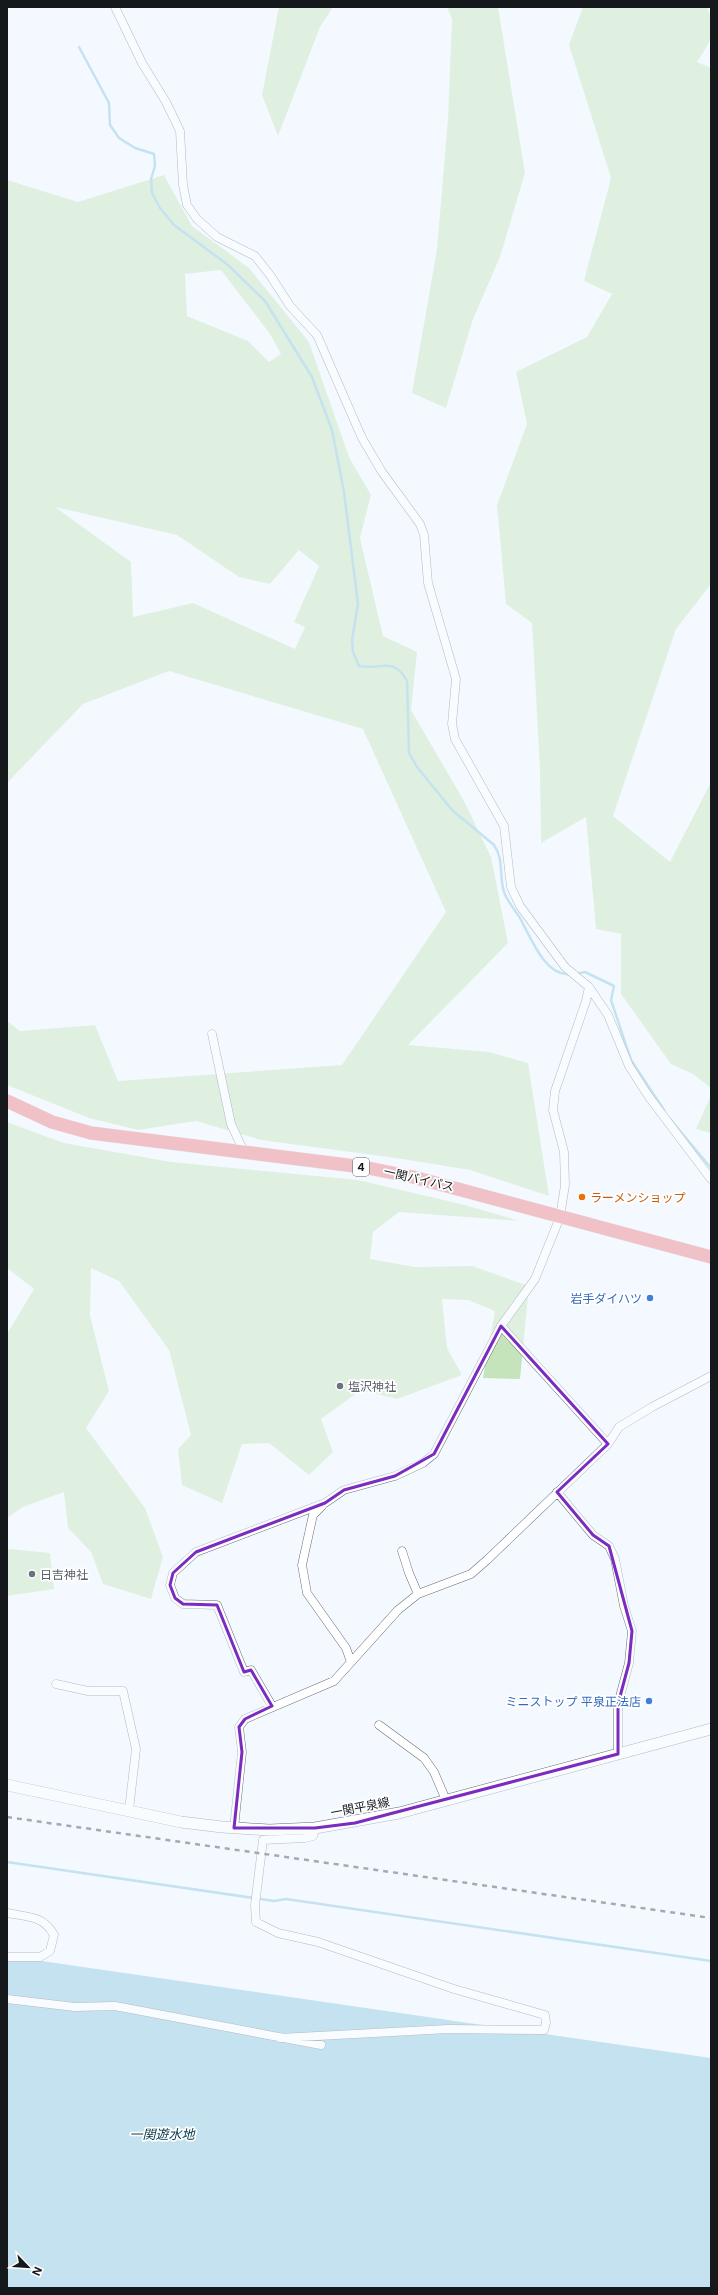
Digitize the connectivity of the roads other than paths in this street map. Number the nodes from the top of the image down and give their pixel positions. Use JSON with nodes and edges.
{"nodes":[{"id":1,"x":114,"y":7,"type":"edge"},
{"id":2,"x":589,"y":987,"type":"junction"},
{"id":3,"x":212,"y":1034,"type":"dead end"},
{"id":4,"x":7,"y":1101,"type":"edge"},
{"id":5,"x":244,"y":1152,"type":"junction"},
{"id":6,"x":711,"y":1179,"type":"edge"},
{"id":7,"x":560,"y":1216,"type":"junction"},
{"id":8,"x":711,"y":1257,"type":"edge"},
{"id":9,"x":501,"y":1326,"type":"junction"},
{"id":10,"x":711,"y":1376,"type":"edge"},
{"id":11,"x":608,"y":1444,"type":"junction"},
{"id":12,"x":557,"y":1492,"type":"junction"},
{"id":13,"x":325,"y":1503,"type":"junction"},
{"id":14,"x":402,"y":1551,"type":"dead end"},
{"id":15,"x":418,"y":1594,"type":"junction"},
{"id":16,"x":351,"y":1662,"type":"junction"},
{"id":17,"x":56,"y":1684,"type":"dead end"},
{"id":18,"x":272,"y":1706,"type":"junction"},
{"id":19,"x":379,"y":1725,"type":"dead end"},
{"id":20,"x":711,"y":1729,"type":"edge"},
{"id":21,"x":618,"y":1754,"type":"junction"},
{"id":22,"x":7,"y":1785,"type":"edge"},
{"id":23,"x":446,"y":1800,"type":"junction"},
{"id":24,"x":129,"y":1810,"type":"junction"},
{"id":25,"x":234,"y":1828,"type":"junction"},
{"id":26,"x":315,"y":1828,"type":"junction"},
{"id":27,"x":7,"y":1913,"type":"edge"},
{"id":28,"x":7,"y":1957,"type":"edge"},
{"id":29,"x":7,"y":1999,"type":"edge"},
{"id":30,"x":280,"y":2038,"type":"junction"},
{"id":31,"x":321,"y":2045,"type":"dead end"}],
"edges":[{"from":1,"to":2,"type":"street"},
{"from":2,"to":6,"type":"street"},
{"from":2,"to":7,"type":"street"},
{"from":3,"to":5,"type":"street"},
{"from":4,"to":5,"type":"highway","name":"一関バイパス","number":"4"},
{"from":5,"to":7,"type":"highway","name":"一関バイパス","number":"4"},
{"from":7,"to":8,"type":"highway","name":"一関バイパス","number":"4"},
{"from":7,"to":9,"type":"street"},
{"from":9,"to":11,"type":"street"},
{"from":9,"to":13,"type":"street"},
{"from":10,"to":11,"type":"street"},
{"from":11,"to":12,"type":"street"},
{"from":12,"to":15,"type":"street"},
{"from":12,"to":21,"type":"street"},
{"from":13,"to":16,"type":"street"},
{"from":13,"to":18,"type":"street"},
{"from":14,"to":15,"type":"street"},
{"from":15,"to":16,"type":"street"},
{"from":16,"to":18,"type":"street"},
{"from":17,"to":24,"type":"street"},
{"from":18,"to":25,"type":"street"},
{"from":19,"to":23,"type":"street"},
{"from":20,"to":21,"type":"main road","name":"一関平泉線"},
{"from":21,"to":23,"type":"main road","name":"一関平泉線"},
{"from":22,"to":24,"type":"main road","name":"一関平泉線"},
{"from":23,"to":26,"type":"main road","name":"一関平泉線"},
{"from":24,"to":25,"type":"main road","name":"一関平泉線"},
{"from":25,"to":26,"type":"main road","name":"一関平泉線"},
{"from":26,"to":30,"type":"street"},
{"from":27,"to":28,"type":"street"},
{"from":29,"to":30,"type":"street"},
{"from":30,"to":31,"type":"street"}]}
